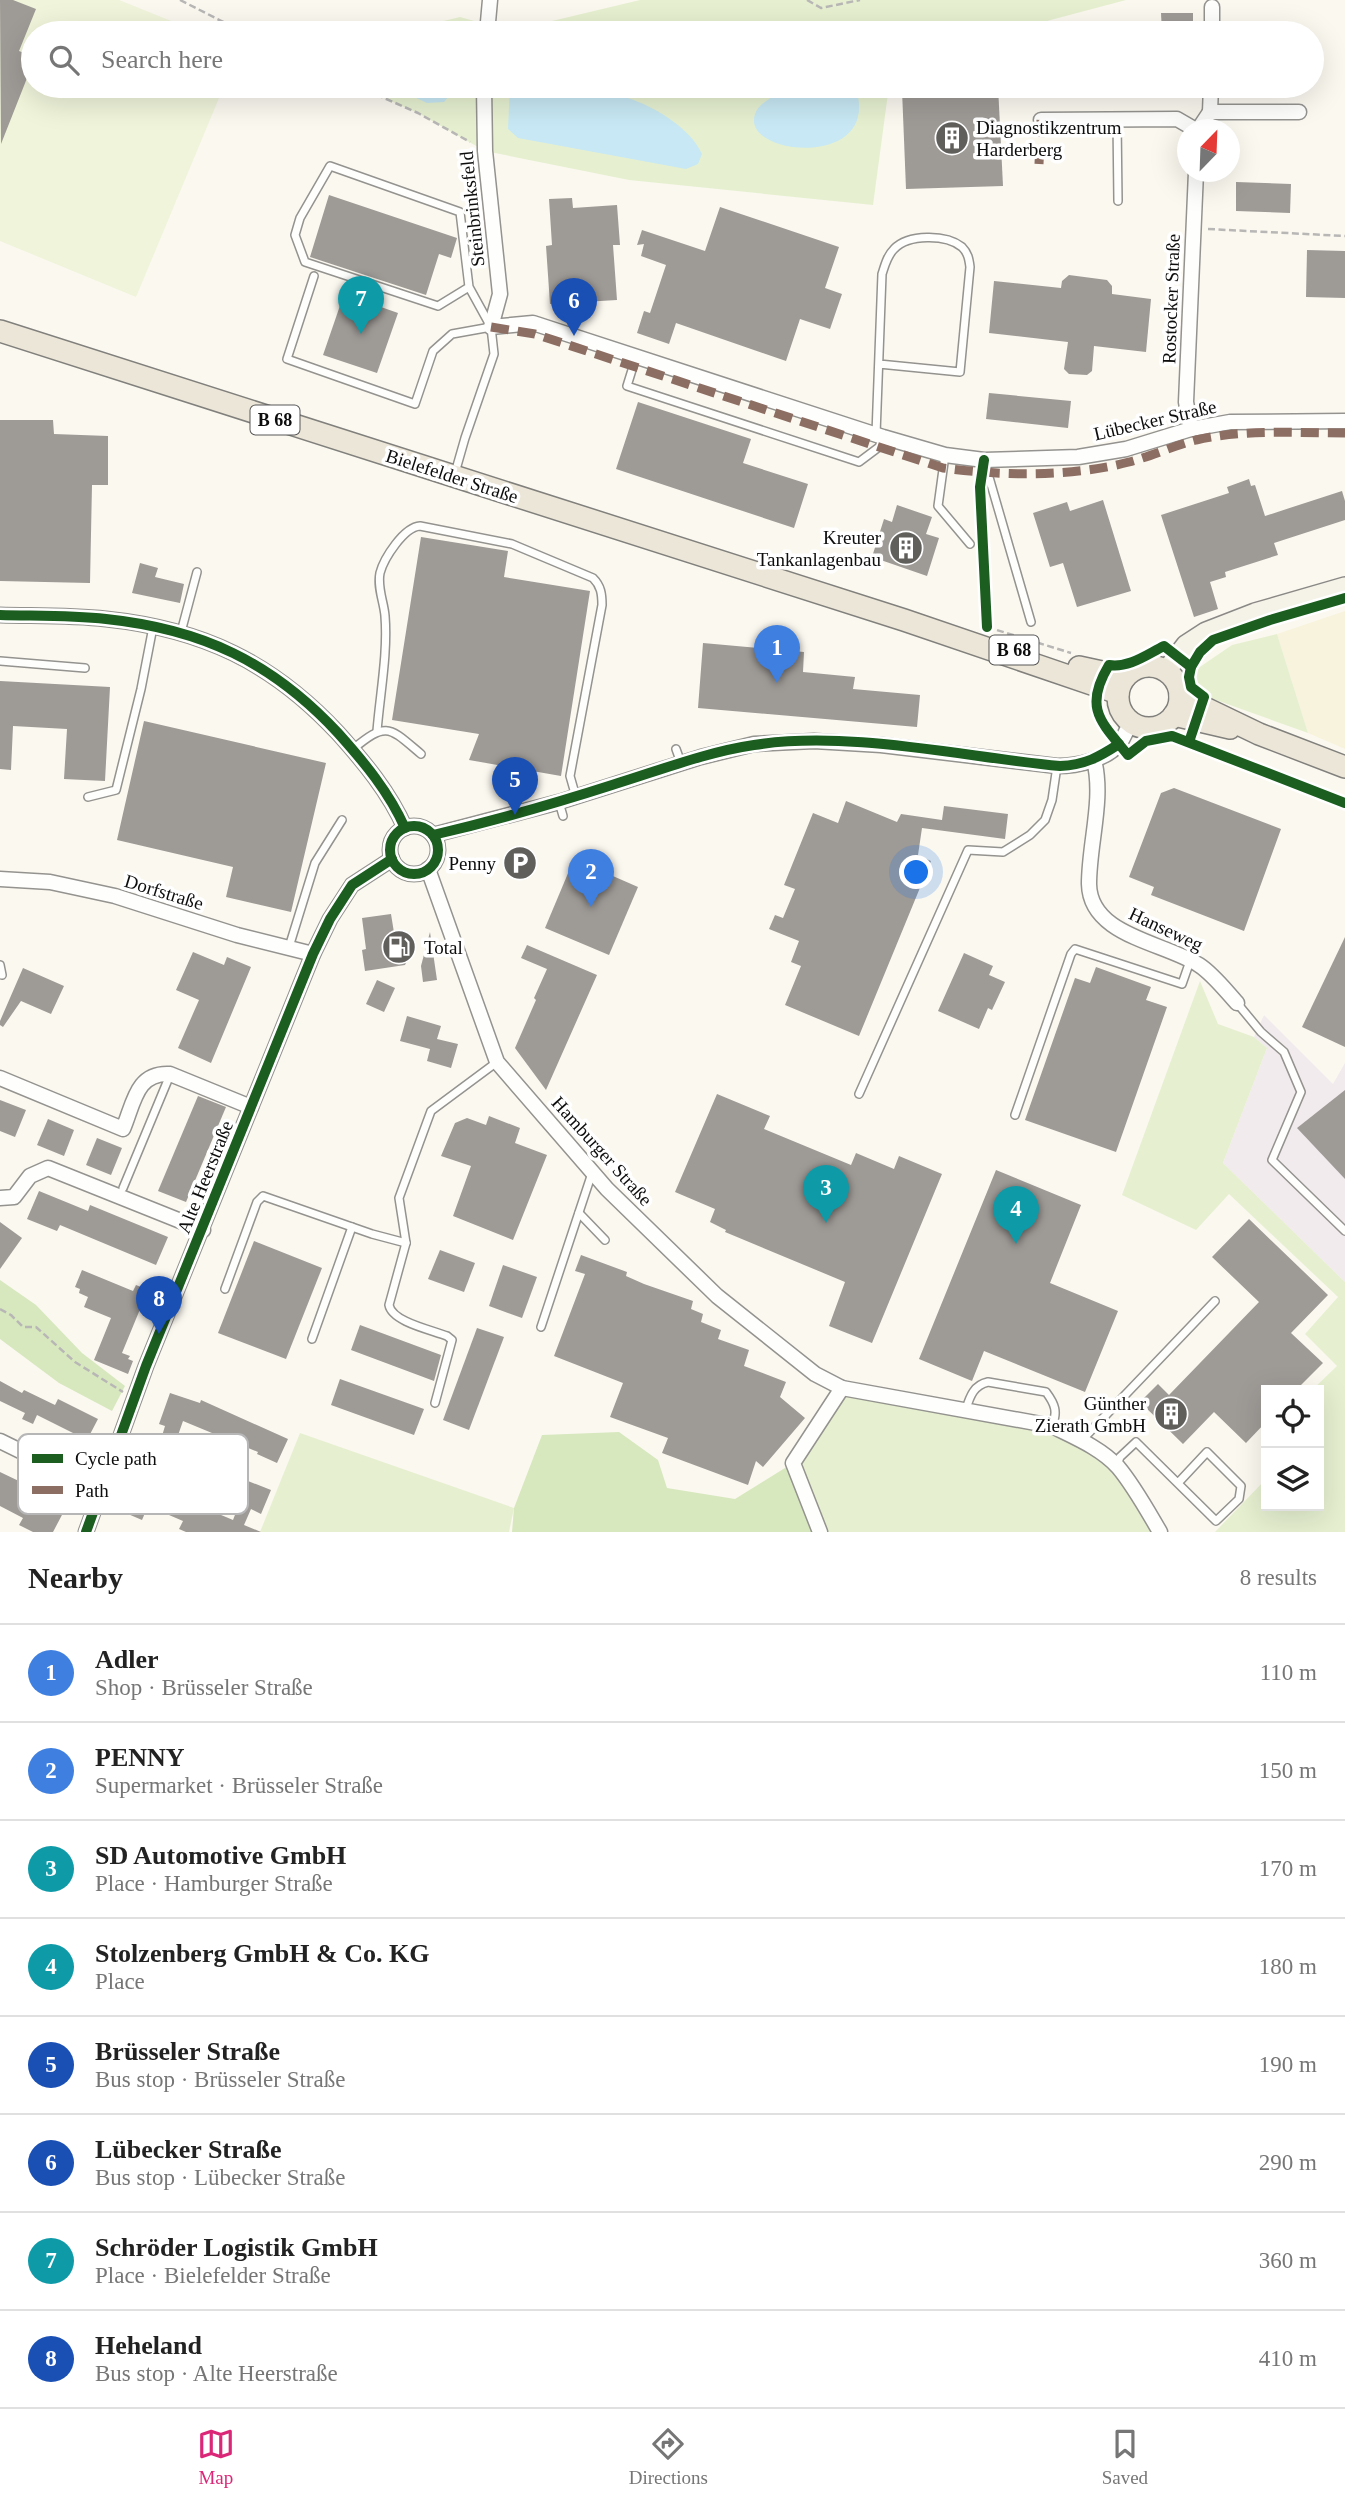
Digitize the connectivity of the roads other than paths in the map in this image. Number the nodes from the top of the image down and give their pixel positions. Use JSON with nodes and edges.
{"nodes":[{"id":1,"x":490,"y":0,"type":"edge"},
{"id":2,"x":1212,"y":7,"type":"dead end"},
{"id":3,"x":488,"y":21,"type":"edge"},
{"id":4,"x":1212,"y":21,"type":"edge"},
{"id":5,"x":484,"y":98,"type":"edge"},
{"id":6,"x":1210,"y":98,"type":"edge"},
{"id":7,"x":1210,"y":112,"type":"junction"},
{"id":8,"x":1299,"y":112,"type":"dead end"},
{"id":9,"x":1177,"y":119,"type":"edge"},
{"id":10,"x":1205,"y":119,"type":"edge"},
{"id":11,"x":1041,"y":120,"type":"dead end"},
{"id":12,"x":1117,"y":120,"type":"junction"},
{"id":13,"x":1195,"y":182,"type":"edge"},
{"id":14,"x":1118,"y":201,"type":"dead end"},
{"id":15,"x":314,"y":276,"type":"dead end"},
{"id":16,"x":469,"y":287,"type":"junction"},
{"id":17,"x":491,"y":327,"type":"junction"},
{"id":18,"x":0,"y":331,"type":"edge"},
{"id":19,"x":636,"y":356,"type":"junction"},
{"id":20,"x":879,"y":364,"type":"junction"},
{"id":21,"x":1345,"y":421,"type":"edge"},
{"id":22,"x":1191,"y":429,"type":"junction"},
{"id":23,"x":879,"y":435,"type":"junction"},
{"id":24,"x":945,"y":455,"type":"junction"},
{"id":25,"x":984,"y":460,"type":"junction"},
{"id":26,"x":454,"y":477,"type":"junction"},
{"id":27,"x":970,"y":544,"type":"dead end"},
{"id":28,"x":197,"y":572,"type":"dead end"},
{"id":29,"x":1345,"y":587,"type":"edge"},
{"id":30,"x":0,"y":615,"type":"edge"},
{"id":31,"x":1031,"y":622,"type":"dead end"},
{"id":32,"x":153,"y":627,"type":"junction"},
{"id":33,"x":181,"y":632,"type":"junction"},
{"id":34,"x":0,"y":661,"type":"edge"},
{"id":35,"x":85,"y":668,"type":"dead end"},
{"id":36,"x":1166,"y":671,"type":"junction"},
{"id":37,"x":1121,"y":685,"type":"junction"},
{"id":38,"x":1177,"y":706,"type":"junction"},
{"id":39,"x":1131,"y":722,"type":"junction"},
{"id":40,"x":377,"y":731,"type":"junction"},
{"id":41,"x":353,"y":749,"type":"junction"},
{"id":42,"x":421,"y":754,"type":"dead end"},
{"id":43,"x":1094,"y":760,"type":"junction"},
{"id":44,"x":1057,"y":766,"type":"junction"},
{"id":45,"x":1345,"y":767,"type":"edge"},
{"id":46,"x":88,"y":797,"type":"dead end"},
{"id":47,"x":576,"y":797,"type":"junction"},
{"id":48,"x":342,"y":820,"type":"dead end"},
{"id":49,"x":405,"y":828,"type":"junction"},
{"id":50,"x":435,"y":842,"type":"junction"},
{"id":51,"x":392,"y":859,"type":"junction"},
{"id":52,"x":428,"y":869,"type":"junction"},
{"id":53,"x":0,"y":879,"type":"edge"},
{"id":54,"x":288,"y":948,"type":"junction"},
{"id":55,"x":313,"y":954,"type":"junction"},
{"id":56,"x":1190,"y":961,"type":"junction"},
{"id":57,"x":0,"y":965,"type":"edge"},
{"id":58,"x":2,"y":975,"type":"edge"},
{"id":59,"x":1237,"y":1003,"type":"joint"},
{"id":60,"x":497,"y":1062,"type":"junction"},
{"id":61,"x":170,"y":1074,"type":"junction"},
{"id":62,"x":0,"y":1078,"type":"edge"},
{"id":63,"x":859,"y":1094,"type":"dead end"},
{"id":64,"x":251,"y":1107,"type":"junction"},
{"id":65,"x":1015,"y":1115,"type":"dead end"},
{"id":66,"x":593,"y":1173,"type":"junction"},
{"id":67,"x":123,"y":1188,"type":"dead end"},
{"id":68,"x":0,"y":1198,"type":"edge"},
{"id":69,"x":579,"y":1213,"type":"junction"},
{"id":70,"x":352,"y":1227,"type":"junction"},
{"id":71,"x":203,"y":1230,"type":"junction"},
{"id":72,"x":1345,"y":1231,"type":"edge"},
{"id":73,"x":605,"y":1240,"type":"dead end"},
{"id":74,"x":406,"y":1243,"type":"junction"},
{"id":75,"x":225,"y":1289,"type":"dead end"},
{"id":76,"x":1215,"y":1301,"type":"dead end"},
{"id":77,"x":541,"y":1327,"type":"dead end"},
{"id":78,"x":312,"y":1339,"type":"dead end"},
{"id":79,"x":842,"y":1388,"type":"junction"},
{"id":80,"x":435,"y":1403,"type":"dead end"},
{"id":81,"x":966,"y":1409,"type":"junction"},
{"id":82,"x":1052,"y":1426,"type":"junction"},
{"id":83,"x":122,"y":1434,"type":"edge"},
{"id":84,"x":1082,"y":1440,"type":"junction"},
{"id":85,"x":0,"y":1441,"type":"edge"},
{"id":86,"x":18,"y":1450,"type":"edge"},
{"id":87,"x":1116,"y":1465,"type":"junction"},
{"id":88,"x":1178,"y":1483,"type":"junction"},
{"id":89,"x":93,"y":1514,"type":"edge"},
{"id":90,"x":86,"y":1532,"type":"edge"},
{"id":91,"x":820,"y":1532,"type":"edge"},
{"id":92,"x":1160,"y":1532,"type":"edge"}],
"edges":[{"from":1,"to":3,"type":"street"},
{"from":2,"to":4,"type":"street"},
{"from":5,"to":17,"type":"street","name":"Steinbrinksfeld"},
{"from":6,"to":7,"type":"street"},
{"from":7,"to":8,"type":"street"},
{"from":7,"to":10,"type":"street"},
{"from":9,"to":12,"type":"street"},
{"from":11,"to":12,"type":"street"},
{"from":12,"to":14,"type":"lane"},
{"from":13,"to":22,"type":"street","name":"Rostocker Straße"},
{"from":15,"to":17,"type":"lane"},
{"from":16,"to":16,"type":"lane"},
{"from":16,"to":17,"type":"lane"},
{"from":17,"to":19,"type":"street","name":"Lübecker Straße"},
{"from":17,"to":26,"type":"lane"},
{"from":18,"to":26,"type":"main road","name":"Bielefelder Straße","number":"B 68"},
{"from":19,"to":23,"type":"street","name":"Lübecker Straße"},
{"from":19,"to":23,"type":"lane"},
{"from":20,"to":20,"type":"lane"},
{"from":20,"to":23,"type":"lane"},
{"from":21,"to":22,"type":"street","name":"Lübecker Straße"},
{"from":22,"to":25,"type":"street","name":"Lübecker Straße"},
{"from":23,"to":24,"type":"street","name":"Lübecker Straße"},
{"from":24,"to":25,"type":"street","name":"Lübecker Straße"},
{"from":24,"to":27,"type":"lane"},
{"from":25,"to":31,"type":"lane"},
{"from":26,"to":37,"type":"main road","name":"Bielefelder Straße","number":"B 68"},
{"from":28,"to":33,"type":"lane"},
{"from":29,"to":36,"type":"street"},
{"from":30,"to":32,"type":"street"},
{"from":32,"to":33,"type":"street"},
{"from":32,"to":46,"type":"lane"},
{"from":33,"to":41,"type":"street"},
{"from":34,"to":35,"type":"lane"},
{"from":36,"to":37,"type":"main road"},
{"from":36,"to":38,"type":"main road"},
{"from":37,"to":39,"type":"main road"},
{"from":38,"to":39,"type":"main road"},
{"from":38,"to":45,"type":"main road"},
{"from":39,"to":43,"type":"street"},
{"from":40,"to":41,"type":"lane"},
{"from":40,"to":42,"type":"lane"},
{"from":40,"to":47,"type":"lane"},
{"from":41,"to":49,"type":"street"},
{"from":43,"to":44,"type":"street"},
{"from":43,"to":56,"type":"street","name":"Hanseweg"},
{"from":44,"to":47,"type":"street"},
{"from":44,"to":63,"type":"lane"},
{"from":47,"to":50,"type":"street"},
{"from":48,"to":54,"type":"lane"},
{"from":49,"to":50,"type":"street"},
{"from":49,"to":51,"type":"street"},
{"from":50,"to":52,"type":"street"},
{"from":51,"to":52,"type":"street"},
{"from":51,"to":55,"type":"street","name":"Alte Heerstraße"},
{"from":52,"to":60,"type":"street","name":"Hamburger Straße"},
{"from":53,"to":54,"type":"street","name":"Dorfstraße"},
{"from":54,"to":55,"type":"street","name":"Dorfstraße"},
{"from":55,"to":64,"type":"street","name":"Alte Heerstraße"},
{"from":56,"to":59,"type":"street","name":"Hanseweg"},
{"from":56,"to":65,"type":"lane"},
{"from":57,"to":58,"type":"lane"},
{"from":59,"to":72,"type":"lane"},
{"from":60,"to":66,"type":"street","name":"Hamburger Straße"},
{"from":60,"to":74,"type":"lane"},
{"from":61,"to":62,"type":"street"},
{"from":61,"to":64,"type":"street"},
{"from":61,"to":67,"type":"lane"},
{"from":64,"to":71,"type":"street","name":"Alte Heerstraße"},
{"from":66,"to":69,"type":"lane"},
{"from":66,"to":79,"type":"street","name":"Hamburger Straße"},
{"from":68,"to":71,"type":"street"},
{"from":69,"to":73,"type":"lane"},
{"from":69,"to":77,"type":"lane"},
{"from":70,"to":74,"type":"lane"},
{"from":70,"to":75,"type":"lane"},
{"from":70,"to":78,"type":"lane"},
{"from":71,"to":83,"type":"street","name":"Alte Heerstraße"},
{"from":74,"to":80,"type":"lane"},
{"from":76,"to":84,"type":"lane"},
{"from":79,"to":81,"type":"street","name":"Hamburger Straße"},
{"from":79,"to":91,"type":"street"},
{"from":81,"to":82,"type":"street","name":"Hamburger Straße"},
{"from":81,"to":82,"type":"lane"},
{"from":82,"to":84,"type":"street","name":"Hamburger Straße"},
{"from":84,"to":87,"type":"street","name":"Hamburger Straße"},
{"from":85,"to":86,"type":"street"},
{"from":87,"to":88,"type":"lane"},
{"from":87,"to":92,"type":"street","name":"Hamburger Straße"},
{"from":88,"to":88,"type":"lane"},
{"from":89,"to":90,"type":"street","name":"Alte Heerstraße"}]}
